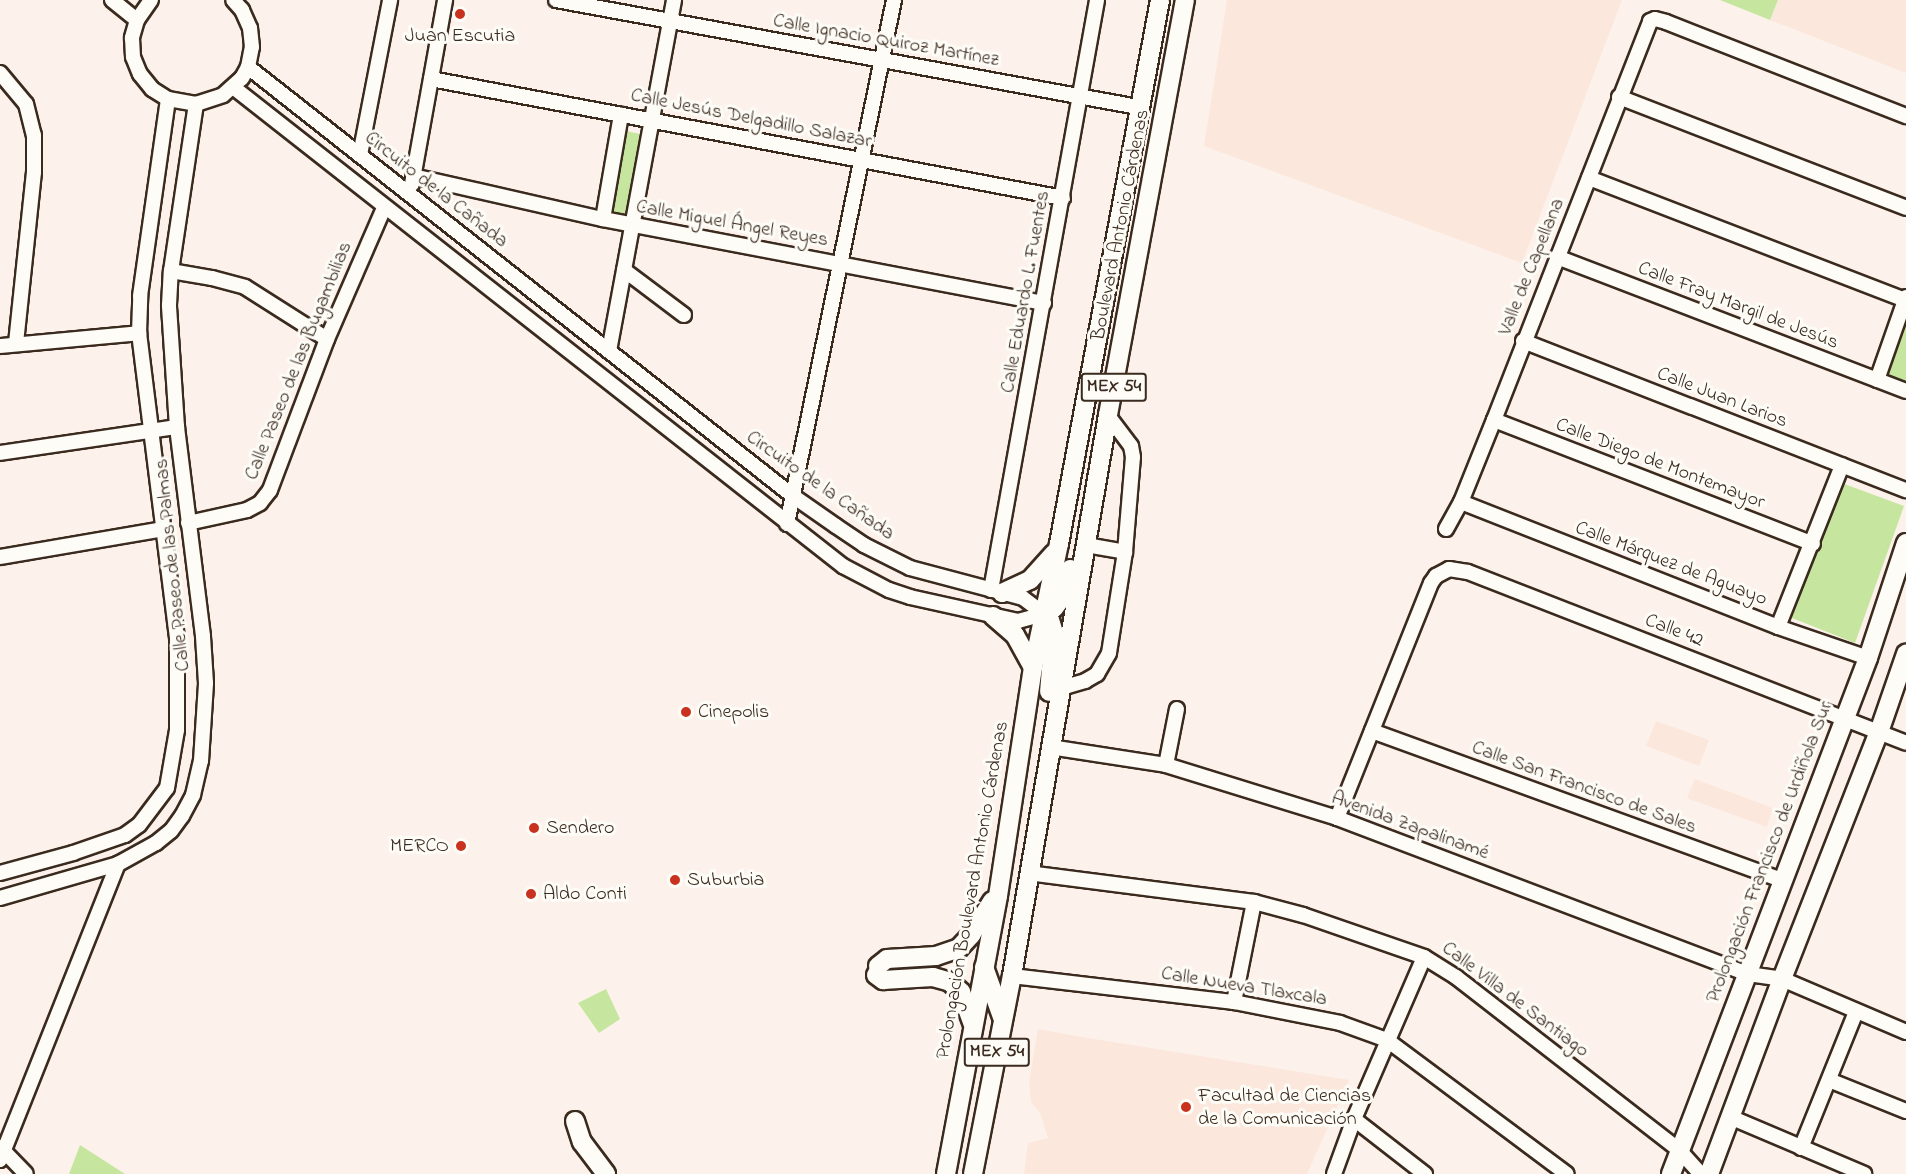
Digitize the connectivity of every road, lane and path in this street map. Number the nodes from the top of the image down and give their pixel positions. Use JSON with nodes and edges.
{"nodes":[{"id":1,"x":112,"y":0,"type":"edge"},
{"id":2,"x":151,"y":0,"type":"edge"},
{"id":3,"x":233,"y":0,"type":"edge"},
{"id":4,"x":390,"y":0,"type":"edge"},
{"id":5,"x":445,"y":0,"type":"edge"},
{"id":6,"x":556,"y":0,"type":"edge"},
{"id":7,"x":674,"y":0,"type":"edge"},
{"id":8,"x":894,"y":0,"type":"edge"},
{"id":9,"x":1097,"y":0,"type":"edge"},
{"id":10,"x":1160,"y":0,"type":"edge"},
{"id":11,"x":1185,"y":0,"type":"edge"},
{"id":12,"x":137,"y":20,"type":"junction"},
{"id":13,"x":671,"y":22,"type":"junction"},
{"id":14,"x":882,"y":60,"type":"junction"},
{"id":15,"x":248,"y":67,"type":"junction"},
{"id":16,"x":0,"y":73,"type":"edge"},
{"id":17,"x":431,"y":79,"type":"junction"},
{"id":18,"x":233,"y":87,"type":"junction"},
{"id":19,"x":1080,"y":97,"type":"junction"},
{"id":20,"x":1619,"y":97,"type":"junction"},
{"id":21,"x":168,"y":99,"type":"junction"},
{"id":22,"x":195,"y":104,"type":"junction"},
{"id":23,"x":1138,"y":107,"type":"junction"},
{"id":24,"x":621,"y":115,"type":"junction"},
{"id":25,"x":1906,"y":116,"type":"edge"},
{"id":26,"x":652,"y":120,"type":"junction"},
{"id":27,"x":360,"y":154,"type":"junction"},
{"id":28,"x":863,"y":160,"type":"junction"},
{"id":29,"x":413,"y":176,"type":"junction"},
{"id":30,"x":1589,"y":178,"type":"junction"},
{"id":31,"x":410,"y":193,"type":"junction"},
{"id":32,"x":1063,"y":198,"type":"junction"},
{"id":33,"x":384,"y":208,"type":"junction"},
{"id":34,"x":1906,"y":208,"type":"edge"},
{"id":35,"x":603,"y":219,"type":"junction"},
{"id":36,"x":632,"y":225,"type":"junction"},
{"id":37,"x":1557,"y":257,"type":"junction"},
{"id":38,"x":842,"y":264,"type":"junction"},
{"id":39,"x":624,"y":270,"type":"junction"},
{"id":40,"x":171,"y":271,"type":"junction"},
{"id":41,"x":1905,"y":298,"type":"edge"},
{"id":42,"x":1044,"y":303,"type":"junction"},
{"id":43,"x":684,"y":315,"type":"dead end"},
{"id":44,"x":139,"y":333,"type":"junction"},
{"id":45,"x":327,"y":339,"type":"junction"},
{"id":46,"x":1523,"y":341,"type":"junction"},
{"id":47,"x":16,"y":344,"type":"junction"},
{"id":48,"x":0,"y":346,"type":"edge"},
{"id":49,"x":609,"y":351,"type":"junction"},
{"id":50,"x":1877,"y":380,"type":"junction"},
{"id":51,"x":1906,"y":391,"type":"edge"},
{"id":52,"x":1108,"y":414,"type":"junction"},
{"id":53,"x":1494,"y":420,"type":"junction"},
{"id":54,"x":177,"y":427,"type":"junction"},
{"id":55,"x":150,"y":431,"type":"junction"},
{"id":56,"x":0,"y":453,"type":"edge"},
{"id":57,"x":1842,"y":465,"type":"junction"},
{"id":58,"x":1906,"y":490,"type":"edge"},
{"id":59,"x":793,"y":496,"type":"junction"},
{"id":60,"x":1461,"y":502,"type":"junction"},
{"id":61,"x":189,"y":523,"type":"junction"},
{"id":62,"x":787,"y":524,"type":"junction"},
{"id":63,"x":163,"y":529,"type":"junction"},
{"id":64,"x":1446,"y":529,"type":"dead end"},
{"id":65,"x":1087,"y":538,"type":"junction"},
{"id":66,"x":1906,"y":543,"type":"edge"},
{"id":67,"x":1059,"y":544,"type":"junction"},
{"id":68,"x":1813,"y":544,"type":"junction"},
{"id":69,"x":1125,"y":552,"type":"junction"},
{"id":70,"x":0,"y":557,"type":"edge"},
{"id":71,"x":996,"y":591,"type":"junction"},
{"id":72,"x":1044,"y":614,"type":"junction"},
{"id":73,"x":993,"y":616,"type":"junction"},
{"id":74,"x":1778,"y":627,"type":"junction"},
{"id":75,"x":1906,"y":654,"type":"edge"},
{"id":76,"x":1868,"y":658,"type":"junction"},
{"id":77,"x":1033,"y":667,"type":"junction"},
{"id":78,"x":1063,"y":680,"type":"junction"},
{"id":79,"x":1178,"y":709,"type":"dead end"},
{"id":80,"x":1845,"y":718,"type":"junction"},
{"id":81,"x":1372,"y":731,"type":"junction"},
{"id":82,"x":1879,"y":732,"type":"junction"},
{"id":83,"x":1051,"y":740,"type":"junction"},
{"id":84,"x":1906,"y":743,"type":"edge"},
{"id":85,"x":1166,"y":765,"type":"junction"},
{"id":86,"x":167,"y":788,"type":"junction"},
{"id":87,"x":193,"y":795,"type":"junction"},
{"id":88,"x":1337,"y":818,"type":"junction"},
{"id":89,"x":118,"y":864,"type":"junction"},
{"id":90,"x":0,"y":873,"type":"edge"},
{"id":91,"x":1028,"y":873,"type":"junction"},
{"id":92,"x":1784,"y":881,"type":"junction"},
{"id":93,"x":998,"y":896,"type":"junction"},
{"id":94,"x":0,"y":898,"type":"edge"},
{"id":95,"x":1254,"y":902,"type":"junction"},
{"id":96,"x":1019,"y":929,"type":"junction"},
{"id":97,"x":1424,"y":957,"type":"junction"},
{"id":98,"x":984,"y":967,"type":"junction"},
{"id":99,"x":1748,"y":974,"type":"junction"},
{"id":100,"x":1012,"y":976,"type":"junction"},
{"id":101,"x":1782,"y":979,"type":"junction"},
{"id":102,"x":1234,"y":1002,"type":"junction"},
{"id":103,"x":1857,"y":1012,"type":"junction"},
{"id":104,"x":1003,"y":1021,"type":"junction"},
{"id":105,"x":973,"y":1025,"type":"junction"},
{"id":106,"x":1906,"y":1032,"type":"edge"},
{"id":107,"x":1387,"y":1040,"type":"junction"},
{"id":108,"x":1829,"y":1080,"type":"junction"},
{"id":109,"x":1906,"y":1111,"type":"edge"},
{"id":110,"x":1730,"y":1117,"type":"junction"},
{"id":111,"x":1354,"y":1119,"type":"junction"},
{"id":112,"x":575,"y":1121,"type":"dead end"},
{"id":113,"x":956,"y":1127,"type":"junction"},
{"id":114,"x":1801,"y":1148,"type":"junction"},
{"id":115,"x":1680,"y":1151,"type":"junction"},
{"id":116,"x":1,"y":1152,"type":"edge"},
{"id":117,"x":26,"y":1174,"type":"edge"},
{"id":118,"x":606,"y":1174,"type":"edge"},
{"id":119,"x":934,"y":1174,"type":"edge"},
{"id":120,"x":946,"y":1174,"type":"edge"},
{"id":121,"x":973,"y":1174,"type":"edge"},
{"id":122,"x":1334,"y":1174,"type":"edge"},
{"id":123,"x":1425,"y":1174,"type":"edge"},
{"id":124,"x":1567,"y":1174,"type":"edge"},
{"id":125,"x":1671,"y":1174,"type":"edge"},
{"id":126,"x":1701,"y":1174,"type":"edge"},
{"id":127,"x":1709,"y":1174,"type":"edge"},
{"id":128,"x":1864,"y":1174,"type":"edge"}],
"edges":[{"from":1,"to":12,"type":"street"},
{"from":2,"to":12,"type":"street"},
{"from":3,"to":15,"type":"street"},
{"from":4,"to":27,"type":"street"},
{"from":5,"to":17,"type":"street"},
{"from":6,"to":13,"type":"street","name":"Calle Ignacio Quiroz Martínez"},
{"from":7,"to":13,"type":"street"},
{"from":8,"to":14,"type":"street"},
{"from":9,"to":19,"type":"street","name":"Calle Eduardo L. Fuentes"},
{"from":10,"to":23,"type":"main road","name":"Boulevard Antonio Cárdenas","number":"MEX 54"},
{"from":11,"to":52,"type":"main road","name":"Boulevard Antonio Cárdenas","number":"MEX 54"},
{"from":12,"to":21,"type":"street"},
{"from":13,"to":14,"type":"street","name":"Calle Ignacio Quiroz Martínez"},
{"from":13,"to":26,"type":"street"},
{"from":14,"to":19,"type":"street","name":"Calle Ignacio Quiroz Martínez"},
{"from":14,"to":28,"type":"street"},
{"from":15,"to":18,"type":"street"},
{"from":15,"to":27,"type":"street","name":"Circuito de la Cañada"},
{"from":16,"to":47,"type":"street"},
{"from":17,"to":24,"type":"street","name":"Calle Jesús Delgadillo Salazar"},
{"from":17,"to":29,"type":"street"},
{"from":18,"to":22,"type":"street"},
{"from":18,"to":33,"type":"street"},
{"from":19,"to":23,"type":"street","name":"Calle Ignacio Quiroz Martínez"},
{"from":19,"to":32,"type":"street","name":"Calle Eduardo L. Fuentes"},
{"from":20,"to":25,"type":"street","name":"Valle de Capellana"},
{"from":20,"to":30,"type":"street","name":"Valle de Capellana"},
{"from":20,"to":34,"type":"street"},
{"from":21,"to":22,"type":"street"},
{"from":21,"to":44,"type":"street","name":"Calle Paseo de las Palmas"},
{"from":22,"to":40,"type":"street","name":"Calle Paseo de las Palmas"},
{"from":23,"to":67,"type":"main road","name":"Boulevard Antonio Cárdenas","number":"MEX 54"},
{"from":24,"to":26,"type":"street","name":"Calle Jesús Delgadillo Salazar"},
{"from":24,"to":35,"type":"street"},
{"from":26,"to":28,"type":"street","name":"Calle Jesús Delgadillo Salazar"},
{"from":26,"to":36,"type":"street"},
{"from":27,"to":31,"type":"street","name":"Circuito de la Cañada"},
{"from":28,"to":32,"type":"street","name":"Calle Jesús Delgadillo Salazar"},
{"from":28,"to":38,"type":"street"},
{"from":29,"to":31,"type":"street"},
{"from":29,"to":35,"type":"street","name":"Calle Miguel Ángel Reyes"},
{"from":30,"to":37,"type":"street","name":"Valle de Capellana"},
{"from":30,"to":41,"type":"street"},
{"from":31,"to":49,"type":"street","name":"Circuito de la Cañada"},
{"from":32,"to":42,"type":"street","name":"Calle Eduardo L. Fuentes"},
{"from":33,"to":45,"type":"street","name":"Calle Paseo de las Bugambilias"},
{"from":33,"to":62,"type":"street"},
{"from":35,"to":36,"type":"street","name":"Calle Miguel Ángel Reyes"},
{"from":36,"to":38,"type":"street","name":"Calle Miguel Ángel Reyes"},
{"from":36,"to":39,"type":"street"},
{"from":37,"to":46,"type":"street","name":"Valle de Capellana"},
{"from":37,"to":50,"type":"street","name":"Calle Fray Margil de Jesús"},
{"from":38,"to":42,"type":"street","name":"Calle Miguel Ángel Reyes"},
{"from":38,"to":59,"type":"street"},
{"from":39,"to":43,"type":"street"},
{"from":39,"to":49,"type":"street"},
{"from":40,"to":45,"type":"street"},
{"from":40,"to":54,"type":"street","name":"Calle Paseo de las Palmas"},
{"from":41,"to":50,"type":"street"},
{"from":42,"to":71,"type":"street","name":"Calle Eduardo L. Fuentes"},
{"from":44,"to":47,"type":"street"},
{"from":44,"to":55,"type":"street","name":"Calle Paseo de las Palmas"},
{"from":45,"to":61,"type":"street","name":"Calle Paseo de las Bugambilias"},
{"from":46,"to":53,"type":"street","name":"Valle de Capellana"},
{"from":46,"to":57,"type":"street","name":"Calle Juan Larios"},
{"from":47,"to":48,"type":"street"},
{"from":49,"to":59,"type":"street","name":"Circuito de la Cañada"},
{"from":50,"to":51,"type":"street","name":"Calle Fray Margil de Jesús"},
{"from":52,"to":65,"type":"main road","name":"Boulevard Antonio Cárdenas","number":"MEX 54"},
{"from":52,"to":69,"type":"street"},
{"from":53,"to":60,"type":"street","name":"Valle de Capellana"},
{"from":53,"to":68,"type":"street","name":"Calle Diego de Montemayor"},
{"from":54,"to":55,"type":"street"},
{"from":54,"to":61,"type":"street","name":"Calle Paseo de las Palmas"},
{"from":55,"to":56,"type":"street"},
{"from":55,"to":63,"type":"street","name":"Calle Paseo de las Palmas"},
{"from":57,"to":58,"type":"street","name":"Calle Juan Larios"},
{"from":57,"to":68,"type":"street"},
{"from":59,"to":62,"type":"street"},
{"from":59,"to":71,"type":"street","name":"Circuito de la Cañada"},
{"from":60,"to":64,"type":"street","name":"Valle de Capellana"},
{"from":60,"to":74,"type":"street","name":"Calle Márquez de Aguayo"},
{"from":61,"to":87,"type":"street","name":"Calle Paseo de las Palmas"},
{"from":62,"to":73,"type":"street"},
{"from":63,"to":70,"type":"street"},
{"from":63,"to":86,"type":"street","name":"Calle Paseo de las Palmas"},
{"from":65,"to":69,"type":"street"},
{"from":65,"to":72,"type":"main road"},
{"from":65,"to":78,"type":"main road","name":"Boulevard Antonio Cárdenas","number":"MEX 54"},
{"from":66,"to":76,"type":"main road","name":"Prolongación Francisco de Urdiñola Sur"},
{"from":67,"to":71,"type":"main road"},
{"from":67,"to":72,"type":"main road","name":"Boulevard Antonio Cárdenas","number":"MEX 54"},
{"from":68,"to":74,"type":"street"},
{"from":69,"to":78,"type":"street"},
{"from":71,"to":72,"type":"street","name":"Circuito de la Cañada"},
{"from":72,"to":73,"type":"street"},
{"from":72,"to":77,"type":"main road","name":"Prolongación Boulevard Antonio Cárdenas","number":"MEX 54"},
{"from":72,"to":83,"type":"main road"},
{"from":73,"to":77,"type":"main road"},
{"from":74,"to":76,"type":"street","name":"Calle Márquez de Aguayo"},
{"from":75,"to":82,"type":"main road"},
{"from":76,"to":80,"type":"main road","name":"Prolongación Francisco de Urdiñola Sur"},
{"from":77,"to":93,"type":"main road","name":"Prolongación Boulevard Antonio Cárdenas","number":"MEX 54"},
{"from":78,"to":83,"type":"main road","number":"MEX 54"},
{"from":79,"to":85,"type":"street"},
{"from":80,"to":81,"type":"street","name":"Calle 42"},
{"from":80,"to":82,"type":"street","name":"Calle 42"},
{"from":80,"to":92,"type":"main road","name":"Prolongación Francisco de Urdiñola Sur"},
{"from":81,"to":88,"type":"street"},
{"from":81,"to":92,"type":"street","name":"Calle San Francisco de Sales"},
{"from":82,"to":84,"type":"street","name":"Calle 42"},
{"from":82,"to":101,"type":"main road"},
{"from":83,"to":85,"type":"street","name":"Avenida Zapalinamé"},
{"from":83,"to":91,"type":"main road","number":"MEX 54"},
{"from":85,"to":88,"type":"street","name":"Avenida Zapalinamé"},
{"from":86,"to":87,"type":"street"},
{"from":86,"to":90,"type":"street","name":"Calle Paseo de las Palmas"},
{"from":87,"to":89,"type":"street","name":"Calle Paseo de las Palmas"},
{"from":88,"to":99,"type":"street","name":"Avenida Zapalinamé"},
{"from":89,"to":94,"type":"street","name":"Calle Paseo de las Palmas"},
{"from":89,"to":116,"type":"street"},
{"from":91,"to":95,"type":"street","name":"Calle Villa de Santiago"},
{"from":91,"to":96,"type":"main road","number":"MEX 54"},
{"from":92,"to":99,"type":"main road","name":"Prolongación Francisco de Urdiñola Sur"},
{"from":93,"to":98,"type":"main road","name":"Prolongación Boulevard Antonio Cárdenas","number":"MEX 54"},
{"from":93,"to":105,"type":"main road"},
{"from":95,"to":97,"type":"street","name":"Calle Villa de Santiago"},
{"from":95,"to":102,"type":"street"},
{"from":96,"to":98,"type":"main road"},
{"from":96,"to":100,"type":"main road","number":"MEX 54"},
{"from":97,"to":107,"type":"street"},
{"from":97,"to":115,"type":"street","name":"Calle Villa de Santiago"},
{"from":98,"to":104,"type":"main road"},
{"from":98,"to":105,"type":"main road","name":"Prolongación Boulevard Antonio Cárdenas","number":"MEX 54"},
{"from":99,"to":101,"type":"street","name":"Avenida Zapalinamé"},
{"from":99,"to":115,"type":"main road","name":"Prolongación Francisco de Urdiñola Sur"},
{"from":100,"to":102,"type":"street","name":"Calle Nueva Tlaxcala"},
{"from":100,"to":104,"type":"main road","number":"MEX 54"},
{"from":101,"to":103,"type":"street","name":"Avenida Zapalinamé"},
{"from":101,"to":110,"type":"main road"},
{"from":102,"to":107,"type":"street","name":"Calle Nueva Tlaxcala"},
{"from":103,"to":106,"type":"street","name":"Avenida Zapalinamé"},
{"from":103,"to":108,"type":"street"},
{"from":104,"to":121,"type":"main road","number":"MEX 54"},
{"from":105,"to":113,"type":"main road","name":"Prolongación Boulevard Antonio Cárdenas","number":"MEX 54"},
{"from":107,"to":111,"type":"street"},
{"from":107,"to":124,"type":"street","name":"Calle Nueva Tlaxcala"},
{"from":108,"to":109,"type":"street"},
{"from":108,"to":114,"type":"street"},
{"from":110,"to":114,"type":"street"},
{"from":110,"to":127,"type":"main road"},
{"from":111,"to":122,"type":"street"},
{"from":111,"to":123,"type":"street"},
{"from":112,"to":118,"type":"main road"},
{"from":113,"to":119,"type":"main road"},
{"from":113,"to":120,"type":"main road","name":"Prolongación Boulevard Antonio Cárdenas","number":"MEX 54"},
{"from":114,"to":128,"type":"street"},
{"from":115,"to":125,"type":"main road","name":"Prolongación Francisco de Urdiñola Sur"},
{"from":115,"to":126,"type":"street","name":"Calle Villa de Santiago"},
{"from":116,"to":117,"type":"street"}]}
